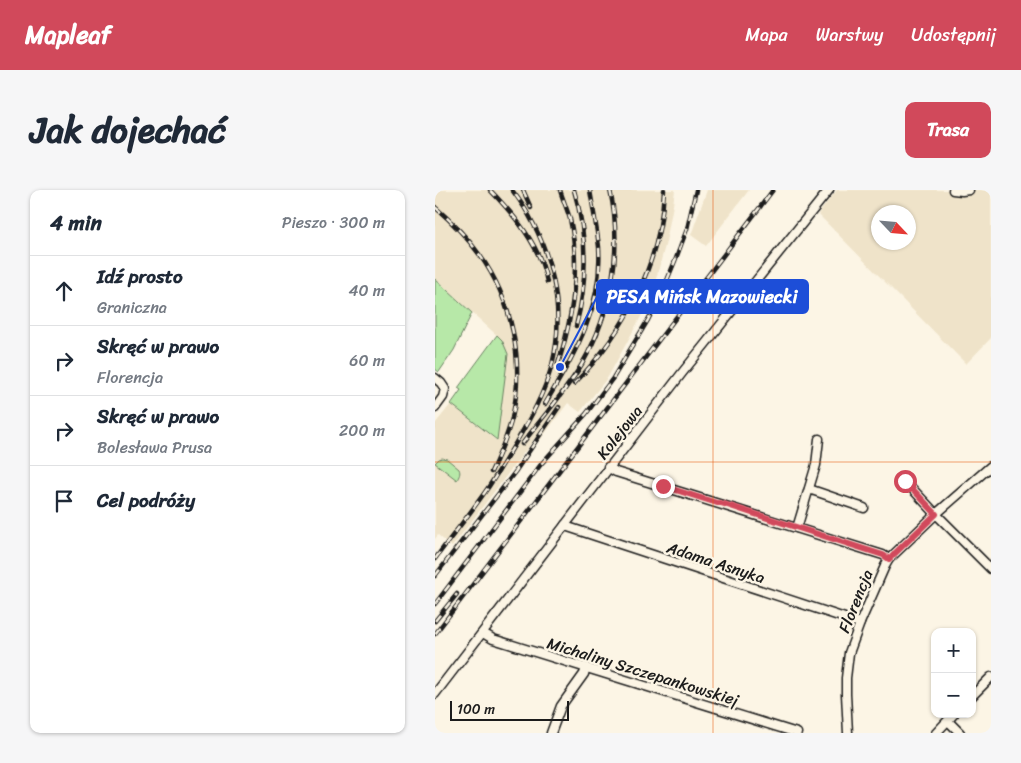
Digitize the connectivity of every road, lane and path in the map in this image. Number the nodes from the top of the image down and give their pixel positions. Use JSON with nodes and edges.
{"nodes":[{"id":1,"x":829,"y":190,"type":"edge"},
{"id":2,"x":953,"y":190,"type":"edge"},
{"id":3,"x":969,"y":190,"type":"edge"},
{"id":4,"x":435,"y":378,"type":"edge"},
{"id":5,"x":435,"y":408,"type":"edge"},
{"id":6,"x":819,"y":439,"type":"dead end"},
{"id":7,"x":991,"y":466,"type":"edge"},
{"id":8,"x":609,"y":467,"type":"junction"},
{"id":9,"x":905,"y":481,"type":"dead end"},
{"id":10,"x":809,"y":489,"type":"junction"},
{"id":11,"x":864,"y":508,"type":"dead end"},
{"id":12,"x":936,"y":514,"type":"junction"},
{"id":13,"x":565,"y":525,"type":"junction"},
{"id":14,"x":797,"y":528,"type":"junction"},
{"id":15,"x":889,"y":559,"type":"junction"},
{"id":16,"x":991,"y":569,"type":"edge"},
{"id":17,"x":860,"y":623,"type":"junction"},
{"id":18,"x":483,"y":633,"type":"junction"},
{"id":19,"x":586,"y":667,"type":"junction"},
{"id":20,"x":991,"y":677,"type":"edge"},
{"id":21,"x":976,"y":692,"type":"edge"},
{"id":22,"x":435,"y":694,"type":"edge"},
{"id":23,"x":951,"y":718,"type":"edge"},
{"id":24,"x":948,"y":721,"type":"junction"},
{"id":25,"x":551,"y":733,"type":"edge"},
{"id":26,"x":797,"y":733,"type":"edge"},
{"id":27,"x":848,"y":733,"type":"edge"},
{"id":28,"x":936,"y":733,"type":"edge"},
{"id":29,"x":960,"y":733,"type":"edge"}],
"edges":[{"from":1,"to":8,"type":"street","name":"Kolejowa"},
{"from":2,"to":3,"type":"street"},
{"from":4,"to":5,"type":"street"},
{"from":6,"to":10,"type":"street"},
{"from":7,"to":12,"type":"street","name":"Florencja"},
{"from":8,"to":13,"type":"street","name":"Kolejowa"},
{"from":8,"to":14,"type":"street"},
{"from":9,"to":12,"type":"street"},
{"from":10,"to":11,"type":"street"},
{"from":10,"to":14,"type":"street"},
{"from":12,"to":15,"type":"street","name":"Florencja"},
{"from":12,"to":16,"type":"street"},
{"from":13,"to":17,"type":"street","name":"Adama Asnyka"},
{"from":13,"to":18,"type":"street","name":"Kolejowa"},
{"from":14,"to":15,"type":"street"},
{"from":15,"to":17,"type":"street","name":"Florencja"},
{"from":17,"to":27,"type":"street","name":"Florencja"},
{"from":18,"to":19,"type":"street","name":"Michaliny Szczepankowskiej"},
{"from":18,"to":22,"type":"street","name":"Kolejowa"},
{"from":19,"to":25,"type":"street"},
{"from":19,"to":26,"type":"street","name":"Michaliny Szczepankowskiej"},
{"from":20,"to":21,"type":"street"},
{"from":23,"to":24,"type":"street"},
{"from":24,"to":28,"type":"street"},
{"from":24,"to":29,"type":"street"}]}
